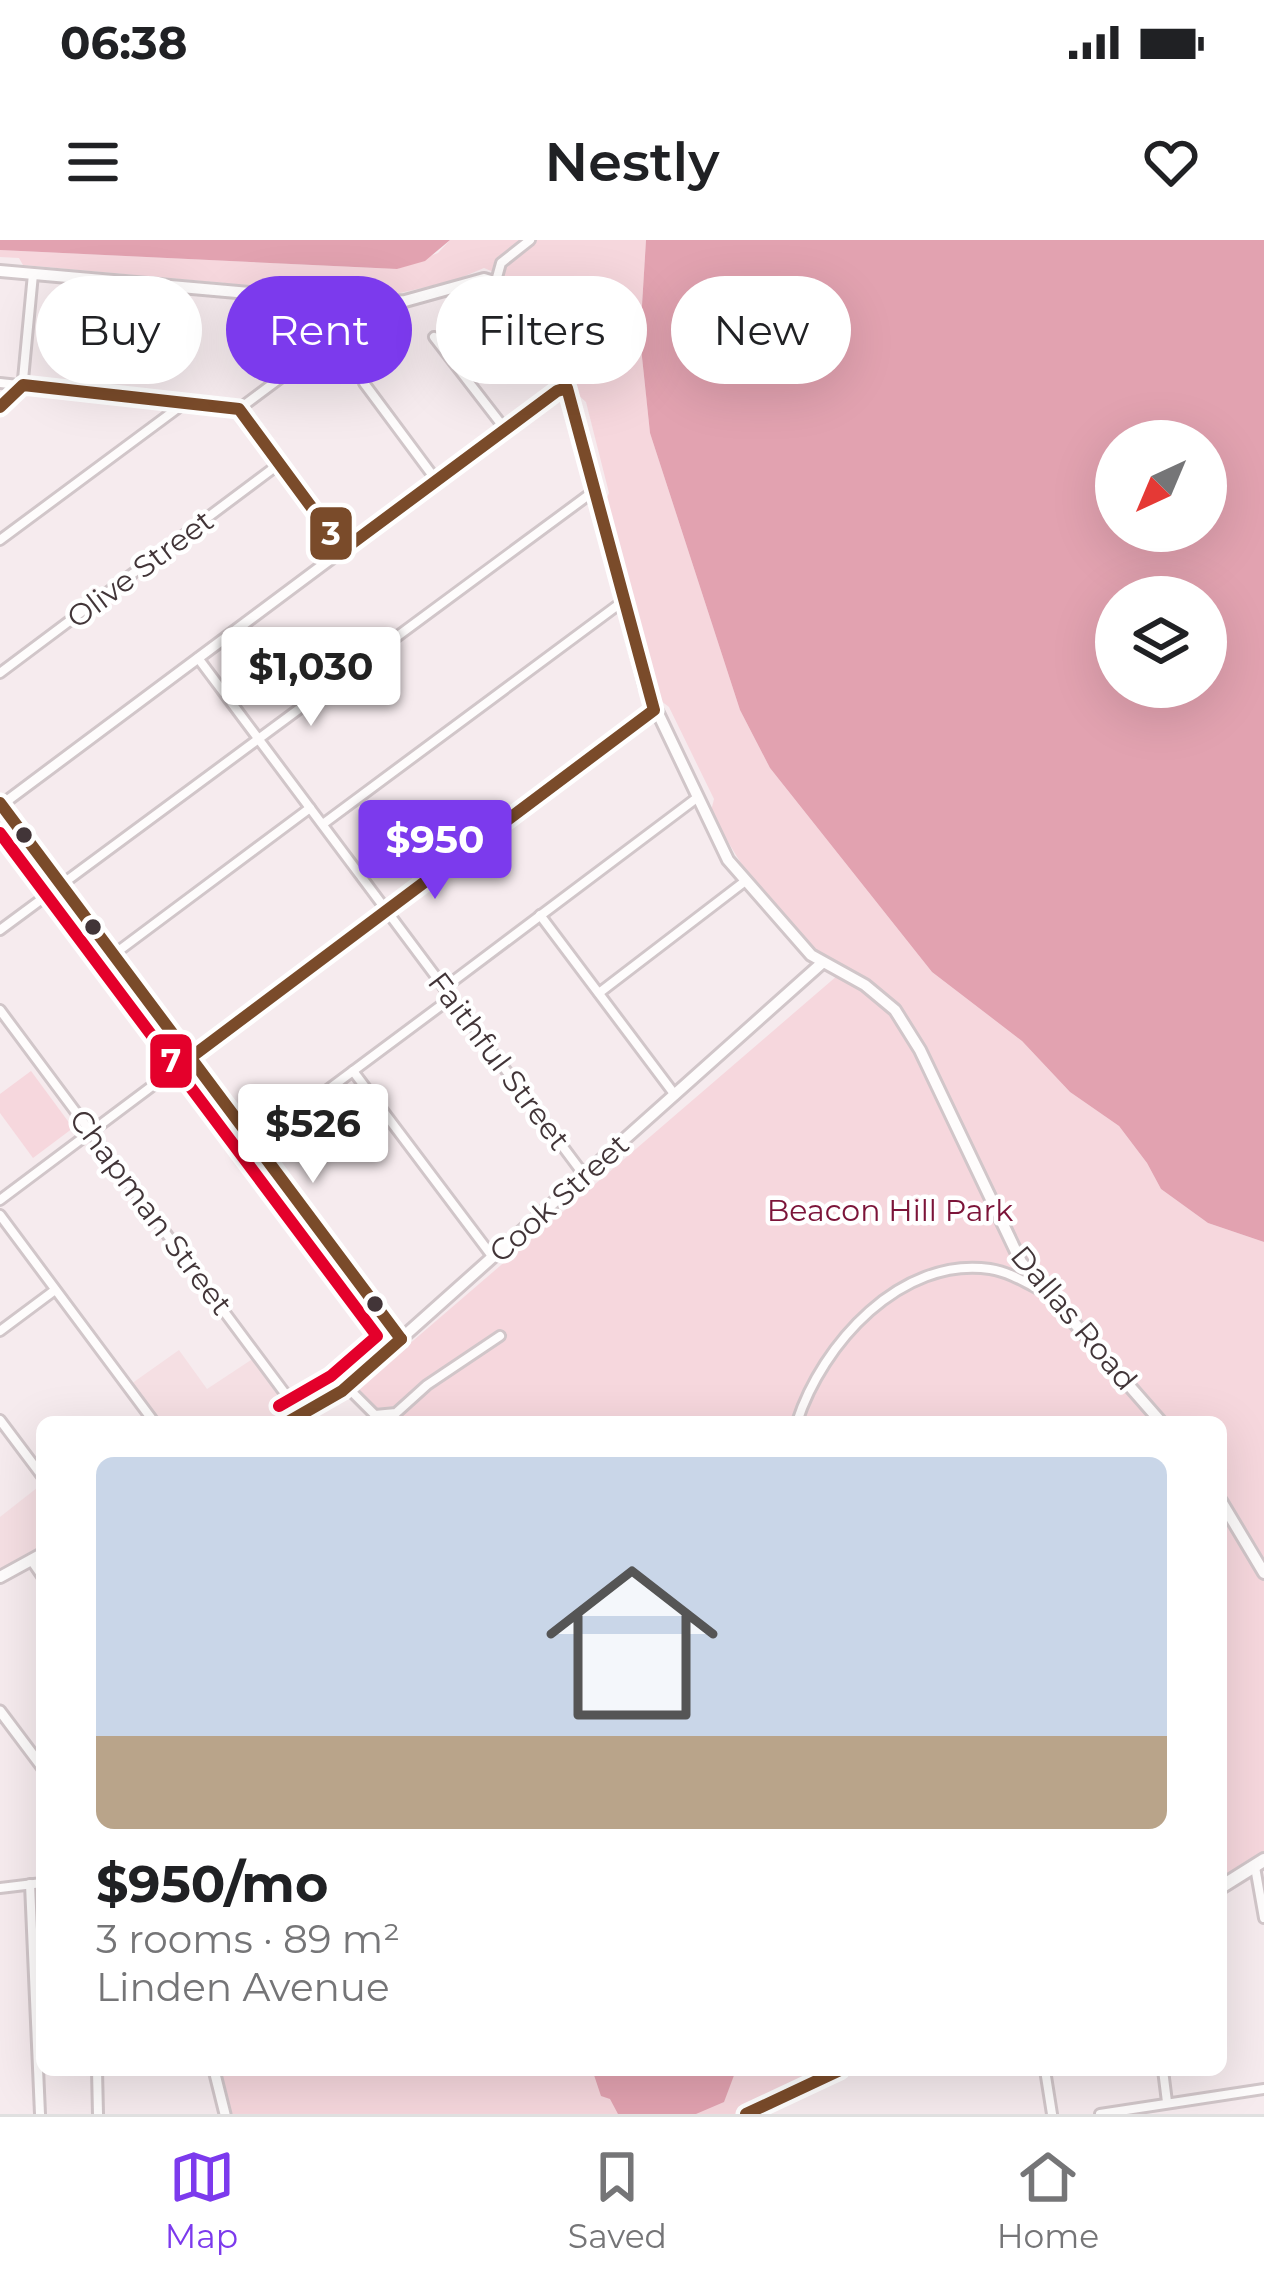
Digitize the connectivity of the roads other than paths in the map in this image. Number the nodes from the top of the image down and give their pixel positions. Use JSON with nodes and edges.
{"nodes":[{"id":1,"x":530,"y":240,"type":"edge"},
{"id":2,"x":0,"y":271,"type":"edge"},
{"id":3,"x":33,"y":274,"type":"junction"},
{"id":4,"x":497,"y":276,"type":"edge"},
{"id":5,"x":226,"y":291,"type":"edge"},
{"id":6,"x":434,"y":337,"type":"dead end"},
{"id":7,"x":0,"y":383,"type":"edge"},
{"id":8,"x":273,"y":384,"type":"edge"},
{"id":9,"x":365,"y":384,"type":"edge"},
{"id":10,"x":565,"y":384,"type":"edge"},
{"id":11,"x":23,"y":386,"type":"junction"},
{"id":12,"x":567,"y":388,"type":"junction"},
{"id":13,"x":186,"y":401,"type":"junction"},
{"id":14,"x":0,"y":407,"type":"edge"},
{"id":15,"x":239,"y":409,"type":"junction"},
{"id":16,"x":505,"y":429,"type":"junction"},
{"id":17,"x":279,"y":464,"type":"junction"},
{"id":18,"x":436,"y":480,"type":"junction"},
{"id":19,"x":595,"y":491,"type":"junction"},
{"id":20,"x":0,"y":540,"type":"edge"},
{"id":21,"x":343,"y":550,"type":"junction"},
{"id":22,"x":622,"y":602,"type":"junction"},
{"id":23,"x":198,"y":658,"type":"junction"},
{"id":24,"x":0,"y":673,"type":"edge"},
{"id":25,"x":654,"y":710,"type":"junction"},
{"id":26,"x":259,"y":740,"type":"junction"},
{"id":27,"x":698,"y":797,"type":"junction"},
{"id":28,"x":0,"y":804,"type":"edge"},
{"id":29,"x":310,"y":808,"type":"junction"},
{"id":30,"x":322,"y":824,"type":"junction"},
{"id":31,"x":744,"y":883,"type":"junction"},
{"id":32,"x":61,"y":885,"type":"junction"},
{"id":33,"x":386,"y":911,"type":"junction"},
{"id":34,"x":541,"y":915,"type":"junction"},
{"id":35,"x":0,"y":930,"type":"edge"},
{"id":36,"x":113,"y":955,"type":"junction"},
{"id":37,"x":822,"y":963,"type":"junction"},
{"id":38,"x":444,"y":988,"type":"junction"},
{"id":39,"x":599,"y":993,"type":"junction"},
{"id":40,"x":451,"y":998,"type":"junction"},
{"id":41,"x":0,"y":1010,"type":"edge"},
{"id":42,"x":190,"y":1058,"type":"junction"},
{"id":43,"x":353,"y":1071,"type":"junction"},
{"id":44,"x":675,"y":1095,"type":"junction"},
{"id":45,"x":91,"y":1132,"type":"junction"},
{"id":46,"x":255,"y":1144,"type":"junction"},
{"id":47,"x":584,"y":1175,"type":"junction"},
{"id":48,"x":0,"y":1200,"type":"edge"},
{"id":49,"x":0,"y":1215,"type":"edge"},
{"id":50,"x":492,"y":1256,"type":"junction"},
{"id":51,"x":55,"y":1290,"type":"junction"},
{"id":52,"x":1043,"y":1292,"type":"junction"},
{"id":53,"x":0,"y":1331,"type":"edge"},
{"id":54,"x":500,"y":1336,"type":"dead end"},
{"id":55,"x":401,"y":1340,"type":"junction"},
{"id":56,"x":347,"y":1387,"type":"junction"},
{"id":57,"x":301,"y":1415,"type":"joint"},
{"id":58,"x":150,"y":1416,"type":"edge"},
{"id":59,"x":377,"y":1416,"type":"edge"},
{"id":60,"x":397,"y":1416,"type":"edge"},
{"id":61,"x":799,"y":1416,"type":"edge"},
{"id":62,"x":1156,"y":1416,"type":"edge"},
{"id":63,"x":0,"y":1420,"type":"edge"},
{"id":64,"x":36,"y":1468,"type":"edge"},
{"id":65,"x":1227,"y":1511,"type":"edge"},
{"id":66,"x":36,"y":1557,"type":"edge"},
{"id":67,"x":1264,"y":1573,"type":"edge"},
{"id":68,"x":0,"y":1577,"type":"edge"},
{"id":69,"x":0,"y":1711,"type":"edge"},
{"id":70,"x":36,"y":1759,"type":"edge"},
{"id":71,"x":1260,"y":1863,"type":"edge"},
{"id":72,"x":1227,"y":1883,"type":"edge"},
{"id":73,"x":30,"y":1884,"type":"junction"},
{"id":74,"x":36,"y":1884,"type":"edge"},
{"id":75,"x":0,"y":1888,"type":"edge"},
{"id":76,"x":1264,"y":1918,"type":"edge"},
{"id":77,"x":36,"y":2022,"type":"edge"},
{"id":78,"x":38,"y":2076,"type":"edge"},
{"id":79,"x":97,"y":2076,"type":"edge"},
{"id":80,"x":216,"y":2076,"type":"edge"},
{"id":81,"x":827,"y":2076,"type":"edge"},
{"id":82,"x":1046,"y":2076,"type":"edge"},
{"id":83,"x":1164,"y":2076,"type":"edge"},
{"id":84,"x":1264,"y":2089,"type":"edge"},
{"id":85,"x":1167,"y":2102,"type":"junction"},
{"id":86,"x":750,"y":2113,"type":"edge"},
{"id":87,"x":40,"y":2114,"type":"edge"},
{"id":88,"x":98,"y":2114,"type":"edge"},
{"id":89,"x":225,"y":2114,"type":"edge"},
{"id":90,"x":1052,"y":2114,"type":"edge"},
{"id":91,"x":1100,"y":2114,"type":"edge"}],
"edges":[{"from":1,"to":4,"type":"street"},
{"from":2,"to":3,"type":"main road"},
{"from":3,"to":5,"type":"main road"},
{"from":3,"to":11,"type":"street"},
{"from":6,"to":16,"type":"street"},
{"from":7,"to":11,"type":"street"},
{"from":8,"to":15,"type":"street"},
{"from":9,"to":18,"type":"street"},
{"from":10,"to":12,"type":"main road","name":"Dallas Road"},
{"from":11,"to":13,"type":"street"},
{"from":11,"to":14,"type":"street"},
{"from":12,"to":16,"type":"street"},
{"from":12,"to":19,"type":"main road","name":"Dallas Road"},
{"from":13,"to":15,"type":"street"},
{"from":13,"to":20,"type":"street"},
{"from":15,"to":17,"type":"street"},
{"from":16,"to":18,"type":"street"},
{"from":17,"to":21,"type":"street"},
{"from":17,"to":24,"type":"street","name":"Olive Street"},
{"from":18,"to":21,"type":"street"},
{"from":19,"to":22,"type":"main road","name":"Dallas Road"},
{"from":19,"to":26,"type":"street"},
{"from":21,"to":23,"type":"street"},
{"from":22,"to":25,"type":"main road","name":"Dallas Road"},
{"from":22,"to":30,"type":"street"},
{"from":23,"to":26,"type":"street","name":"Faithful Street"},
{"from":23,"to":28,"type":"street"},
{"from":25,"to":27,"type":"main road","name":"Dallas Road"},
{"from":25,"to":33,"type":"street"},
{"from":26,"to":29,"type":"street","name":"Faithful Street"},
{"from":26,"to":32,"type":"street"},
{"from":27,"to":31,"type":"main road","name":"Dallas Road"},
{"from":27,"to":34,"type":"street"},
{"from":28,"to":32,"type":"street"},
{"from":29,"to":30,"type":"street","name":"Faithful Street"},
{"from":29,"to":36,"type":"street"},
{"from":30,"to":33,"type":"street","name":"Faithful Street"},
{"from":31,"to":37,"type":"main road","name":"Dallas Road"},
{"from":31,"to":39,"type":"street"},
{"from":32,"to":35,"type":"street"},
{"from":32,"to":36,"type":"street"},
{"from":33,"to":38,"type":"street","name":"Faithful Street"},
{"from":33,"to":42,"type":"street"},
{"from":34,"to":38,"type":"street"},
{"from":34,"to":39,"type":"street"},
{"from":36,"to":42,"type":"street"},
{"from":37,"to":44,"type":"main road","name":"Cook Street"},
{"from":37,"to":52,"type":"main road","name":"Dallas Road"},
{"from":38,"to":40,"type":"street","name":"Faithful Street"},
{"from":39,"to":44,"type":"street"},
{"from":40,"to":43,"type":"street"},
{"from":40,"to":47,"type":"street","name":"Faithful Street"},
{"from":41,"to":45,"type":"street","name":"Chapman Street"},
{"from":42,"to":45,"type":"street"},
{"from":42,"to":46,"type":"street"},
{"from":43,"to":46,"type":"street"},
{"from":43,"to":50,"type":"street"},
{"from":44,"to":47,"type":"main road","name":"Cook Street"},
{"from":45,"to":48,"type":"street"},
{"from":45,"to":57,"type":"street","name":"Chapman Street"},
{"from":46,"to":55,"type":"street"},
{"from":47,"to":50,"type":"main road","name":"Cook Street"},
{"from":49,"to":51,"type":"street"},
{"from":50,"to":55,"type":"main road","name":"Cook Street"},
{"from":51,"to":53,"type":"street"},
{"from":51,"to":58,"type":"street"},
{"from":52,"to":61,"type":"street"},
{"from":52,"to":62,"type":"main road","name":"Dallas Road"},
{"from":54,"to":60,"type":"street"},
{"from":55,"to":56,"type":"main road","name":"Cook Street"},
{"from":56,"to":57,"type":"main road","name":"Cook Street"},
{"from":56,"to":59,"type":"street"},
{"from":63,"to":64,"type":"street"},
{"from":65,"to":67,"type":"main road"},
{"from":66,"to":68,"type":"main road"},
{"from":69,"to":70,"type":"street"},
{"from":71,"to":72,"type":"main road"},
{"from":71,"to":76,"type":"street"},
{"from":73,"to":74,"type":"street"},
{"from":73,"to":75,"type":"street"},
{"from":73,"to":77,"type":"street"},
{"from":78,"to":87,"type":"street"},
{"from":79,"to":88,"type":"street"},
{"from":80,"to":89,"type":"street"},
{"from":81,"to":86,"type":"main road"},
{"from":82,"to":90,"type":"street"},
{"from":83,"to":85,"type":"street"},
{"from":84,"to":85,"type":"street"},
{"from":85,"to":91,"type":"street"}]}
